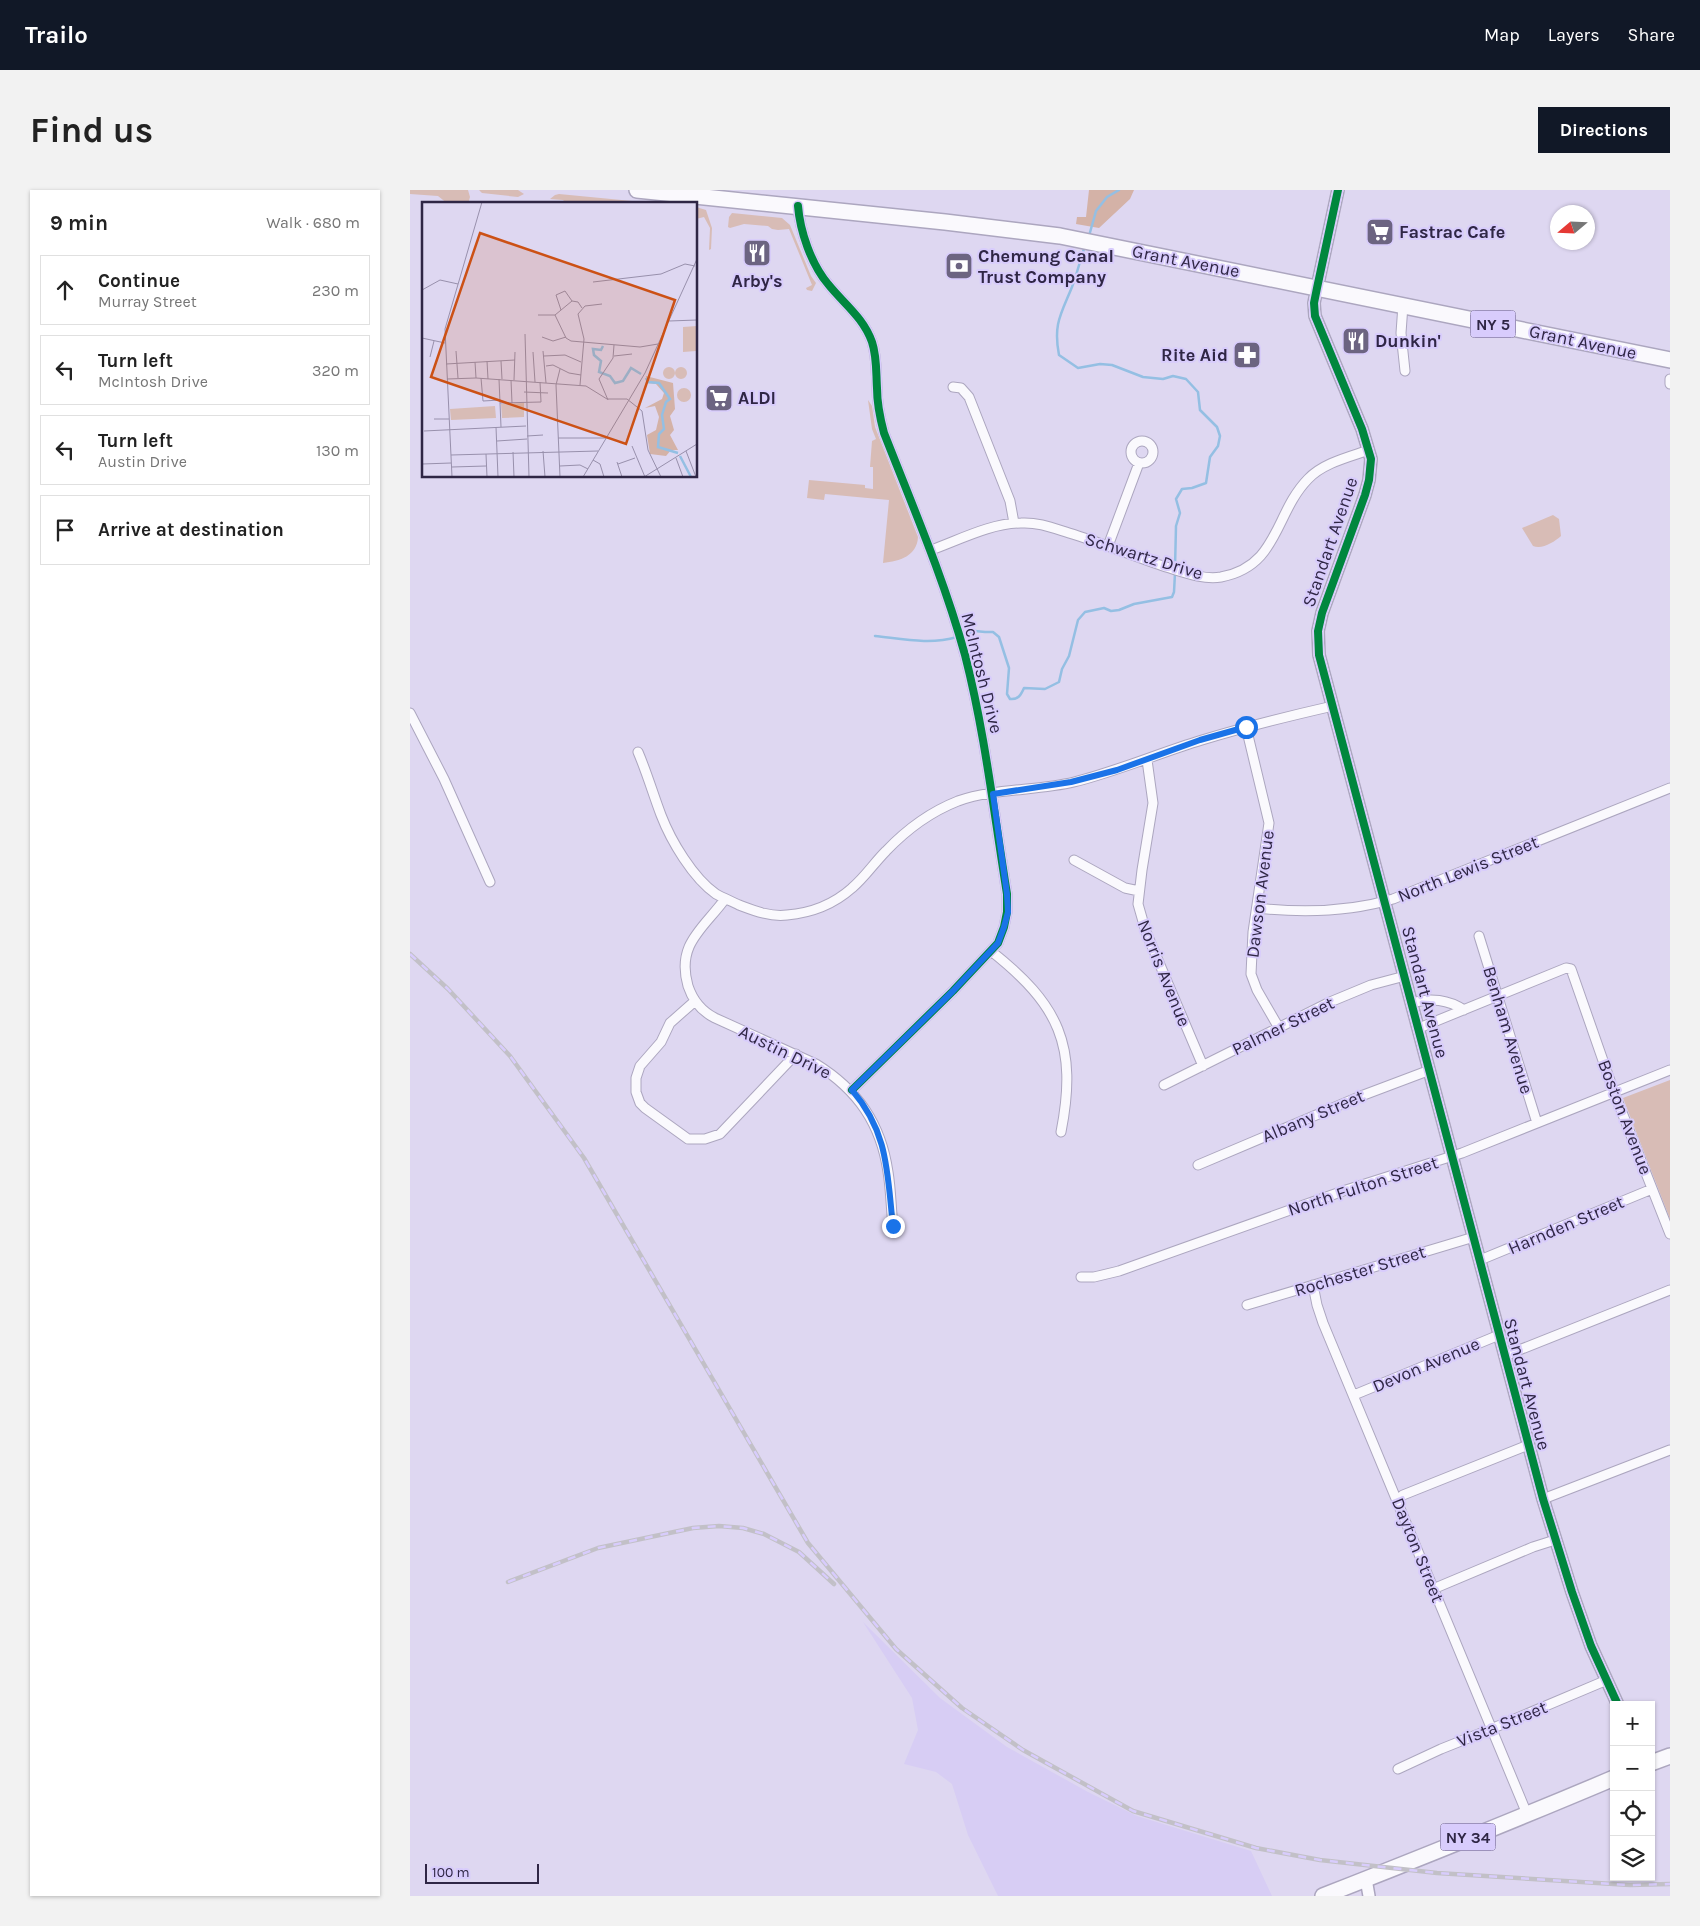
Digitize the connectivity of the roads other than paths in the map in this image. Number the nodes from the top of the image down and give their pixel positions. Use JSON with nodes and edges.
{"nodes":[{"id":1,"x":637,"y":190,"type":"edge"},
{"id":2,"x":1338,"y":190,"type":"edge"},
{"id":3,"x":798,"y":206,"type":"junction"},
{"id":4,"x":1317,"y":288,"type":"junction"},
{"id":5,"x":1403,"y":305,"type":"junction"},
{"id":6,"x":1670,"y":360,"type":"edge"},
{"id":7,"x":1405,"y":371,"type":"dead end"},
{"id":8,"x":1670,"y":379,"type":"edge"},
{"id":9,"x":1670,"y":384,"type":"edge"},
{"id":10,"x":953,"y":386,"type":"dead end"},
{"id":11,"x":1369,"y":450,"type":"junction"},
{"id":12,"x":1139,"y":463,"type":"dead end"},
{"id":13,"x":1014,"y":523,"type":"junction"},
{"id":14,"x":1108,"y":546,"type":"junction"},
{"id":15,"x":931,"y":550,"type":"junction"},
{"id":16,"x":1333,"y":706,"type":"junction"},
{"id":17,"x":410,"y":713,"type":"edge"},
{"id":18,"x":1246,"y":727,"type":"junction"},
{"id":19,"x":638,"y":752,"type":"dead end"},
{"id":20,"x":1148,"y":760,"type":"junction"},
{"id":21,"x":1670,"y":788,"type":"edge"},
{"id":22,"x":993,"y":794,"type":"junction"},
{"id":23,"x":1074,"y":860,"type":"dead end"},
{"id":24,"x":490,"y":882,"type":"dead end"},
{"id":25,"x":1139,"y":891,"type":"junction"},
{"id":26,"x":725,"y":899,"type":"junction"},
{"id":27,"x":1384,"y":902,"type":"junction"},
{"id":28,"x":1257,"y":908,"type":"junction"},
{"id":29,"x":1479,"y":936,"type":"dead end"},
{"id":30,"x":991,"y":951,"type":"junction"},
{"id":31,"x":1405,"y":976,"type":"junction"},
{"id":32,"x":1498,"y":996,"type":"junction"},
{"id":33,"x":694,"y":1001,"type":"junction"},
{"id":34,"x":1412,"y":1003,"type":"junction"},
{"id":35,"x":1464,"y":1010,"type":"junction"},
{"id":36,"x":1279,"y":1028,"type":"junction"},
{"id":37,"x":1419,"y":1028,"type":"junction"},
{"id":38,"x":796,"y":1054,"type":"junction"},
{"id":39,"x":1203,"y":1066,"type":"junction"},
{"id":40,"x":1430,"y":1070,"type":"junction"},
{"id":41,"x":1670,"y":1070,"type":"edge"},
{"id":42,"x":1164,"y":1085,"type":"dead end"},
{"id":43,"x":852,"y":1090,"type":"junction"},
{"id":44,"x":1614,"y":1092,"type":"junction"},
{"id":45,"x":1537,"y":1123,"type":"junction"},
{"id":46,"x":1061,"y":1132,"type":"dead end"},
{"id":47,"x":1452,"y":1157,"type":"junction"},
{"id":48,"x":1198,"y":1165,"type":"dead end"},
{"id":49,"x":1652,"y":1189,"type":"junction"},
{"id":50,"x":893,"y":1226,"type":"dead end"},
{"id":51,"x":1670,"y":1234,"type":"edge"},
{"id":52,"x":1474,"y":1237,"type":"junction"},
{"id":53,"x":1480,"y":1260,"type":"junction"},
{"id":54,"x":1081,"y":1278,"type":"dead end"},
{"id":55,"x":1313,"y":1285,"type":"junction"},
{"id":56,"x":1669,"y":1294,"type":"edge"},
{"id":57,"x":1247,"y":1305,"type":"dead end"},
{"id":58,"x":1499,"y":1335,"type":"junction"},
{"id":59,"x":1504,"y":1356,"type":"junction"},
{"id":60,"x":1354,"y":1395,"type":"junction"},
{"id":61,"x":1528,"y":1445,"type":"junction"},
{"id":62,"x":1670,"y":1450,"type":"edge"},
{"id":63,"x":1543,"y":1499,"type":"junction"},
{"id":64,"x":1397,"y":1500,"type":"junction"},
{"id":65,"x":1555,"y":1540,"type":"junction"},
{"id":66,"x":1434,"y":1589,"type":"junction"},
{"id":67,"x":1607,"y":1680,"type":"junction"},
{"id":68,"x":1616,"y":1701,"type":"edge"},
{"id":69,"x":1491,"y":1729,"type":"junction"},
{"id":70,"x":1670,"y":1756,"type":"edge"},
{"id":71,"x":1655,"y":1762,"type":"edge"},
{"id":72,"x":1398,"y":1769,"type":"dead end"},
{"id":73,"x":1610,"y":1780,"type":"edge"},
{"id":74,"x":1527,"y":1814,"type":"junction"},
{"id":75,"x":1366,"y":1879,"type":"junction"},
{"id":76,"x":1323,"y":1896,"type":"edge"},
{"id":77,"x":1369,"y":1896,"type":"edge"}],
"edges":[{"from":1,"to":3,"type":"main road","name":"Grant Avenue","number":"NY 5"},
{"from":2,"to":4,"type":"street","name":"Standart Avenue"},
{"from":3,"to":4,"type":"main road","name":"Grant Avenue","number":"NY 5"},
{"from":3,"to":15,"type":"street","name":"McIntosh Drive"},
{"from":4,"to":5,"type":"main road","name":"Grant Avenue","number":"NY 5"},
{"from":4,"to":11,"type":"street","name":"Standart Avenue"},
{"from":5,"to":6,"type":"main road","name":"Grant Avenue","number":"NY 5"},
{"from":5,"to":7,"type":"street"},
{"from":8,"to":9,"type":"street"},
{"from":10,"to":13,"type":"street"},
{"from":11,"to":14,"type":"street","name":"Schwartz Drive"},
{"from":11,"to":16,"type":"street","name":"Standart Avenue"},
{"from":12,"to":14,"type":"street"},
{"from":13,"to":14,"type":"street","name":"Schwartz Drive"},
{"from":13,"to":15,"type":"street","name":"Schwartz Drive"},
{"from":15,"to":22,"type":"street","name":"McIntosh Drive"},
{"from":16,"to":18,"type":"street"},
{"from":16,"to":27,"type":"street","name":"Standart Avenue"},
{"from":17,"to":24,"type":"street"},
{"from":18,"to":20,"type":"street"},
{"from":18,"to":28,"type":"street","name":"Dawson Avenue"},
{"from":19,"to":26,"type":"street"},
{"from":20,"to":22,"type":"street"},
{"from":20,"to":25,"type":"street","name":"Norris Avenue"},
{"from":21,"to":27,"type":"street","name":"North Lewis Street"},
{"from":22,"to":26,"type":"street"},
{"from":22,"to":30,"type":"street","name":"McIntosh Drive"},
{"from":23,"to":25,"type":"street"},
{"from":25,"to":39,"type":"street","name":"Norris Avenue"},
{"from":26,"to":33,"type":"street"},
{"from":27,"to":28,"type":"street","name":"North Lewis Street"},
{"from":27,"to":31,"type":"street","name":"Standart Avenue"},
{"from":28,"to":36,"type":"street","name":"Dawson Avenue"},
{"from":29,"to":32,"type":"street","name":"Benham Avenue"},
{"from":30,"to":43,"type":"street","name":"McIntosh Drive"},
{"from":30,"to":46,"type":"street"},
{"from":31,"to":34,"type":"street","name":"Standart Avenue"},
{"from":31,"to":36,"type":"street","name":"Palmer Street"},
{"from":32,"to":35,"type":"street"},
{"from":32,"to":44,"type":"street","name":"Boston Avenue"},
{"from":32,"to":45,"type":"street","name":"Benham Avenue"},
{"from":33,"to":38,"type":"street","name":"Austin Drive"},
{"from":33,"to":38,"type":"street"},
{"from":34,"to":35,"type":"street"},
{"from":34,"to":37,"type":"street","name":"Standart Avenue"},
{"from":35,"to":37,"type":"street"},
{"from":36,"to":39,"type":"street","name":"Palmer Street"},
{"from":37,"to":40,"type":"street","name":"Standart Avenue"},
{"from":38,"to":43,"type":"street","name":"Austin Drive"},
{"from":39,"to":42,"type":"street","name":"Palmer Street"},
{"from":40,"to":47,"type":"street","name":"Standart Avenue"},
{"from":40,"to":48,"type":"street","name":"Albany Street"},
{"from":41,"to":44,"type":"street","name":"North Fulton Street"},
{"from":43,"to":50,"type":"street","name":"Austin Drive"},
{"from":44,"to":45,"type":"street","name":"North Fulton Street"},
{"from":44,"to":49,"type":"street","name":"Boston Avenue"},
{"from":45,"to":47,"type":"street","name":"North Fulton Street"},
{"from":47,"to":52,"type":"street","name":"Standart Avenue"},
{"from":47,"to":54,"type":"street","name":"North Fulton Street"},
{"from":49,"to":51,"type":"street","name":"Boston Avenue"},
{"from":49,"to":53,"type":"street","name":"Harnden Street"},
{"from":52,"to":53,"type":"street","name":"Standart Avenue"},
{"from":52,"to":55,"type":"street","name":"Rochester Street"},
{"from":53,"to":58,"type":"street","name":"Standart Avenue"},
{"from":55,"to":57,"type":"street","name":"Rochester Street"},
{"from":55,"to":60,"type":"street","name":"Dayton Street"},
{"from":56,"to":59,"type":"street"},
{"from":58,"to":59,"type":"street","name":"Standart Avenue"},
{"from":58,"to":60,"type":"street","name":"Devon Avenue"},
{"from":59,"to":61,"type":"street","name":"Standart Avenue"},
{"from":60,"to":64,"type":"street","name":"Dayton Street"},
{"from":61,"to":63,"type":"street","name":"Standart Avenue"},
{"from":61,"to":64,"type":"street"},
{"from":62,"to":63,"type":"street"},
{"from":63,"to":65,"type":"street","name":"Standart Avenue"},
{"from":64,"to":66,"type":"street","name":"Dayton Street"},
{"from":65,"to":66,"type":"street"},
{"from":65,"to":67,"type":"street","name":"Standart Avenue"},
{"from":66,"to":69,"type":"street","name":"Dayton Street"},
{"from":67,"to":68,"type":"street","name":"Standart Avenue"},
{"from":67,"to":69,"type":"street","name":"Vista Street"},
{"from":69,"to":72,"type":"street","name":"Vista Street"},
{"from":69,"to":74,"type":"street","name":"Dayton Street"},
{"from":70,"to":71,"type":"main road"},
{"from":73,"to":74,"type":"main road","number":"NY 34"},
{"from":74,"to":75,"type":"main road","number":"NY 34"},
{"from":75,"to":76,"type":"main road","number":"NY 34"},
{"from":75,"to":77,"type":"street"}]}
